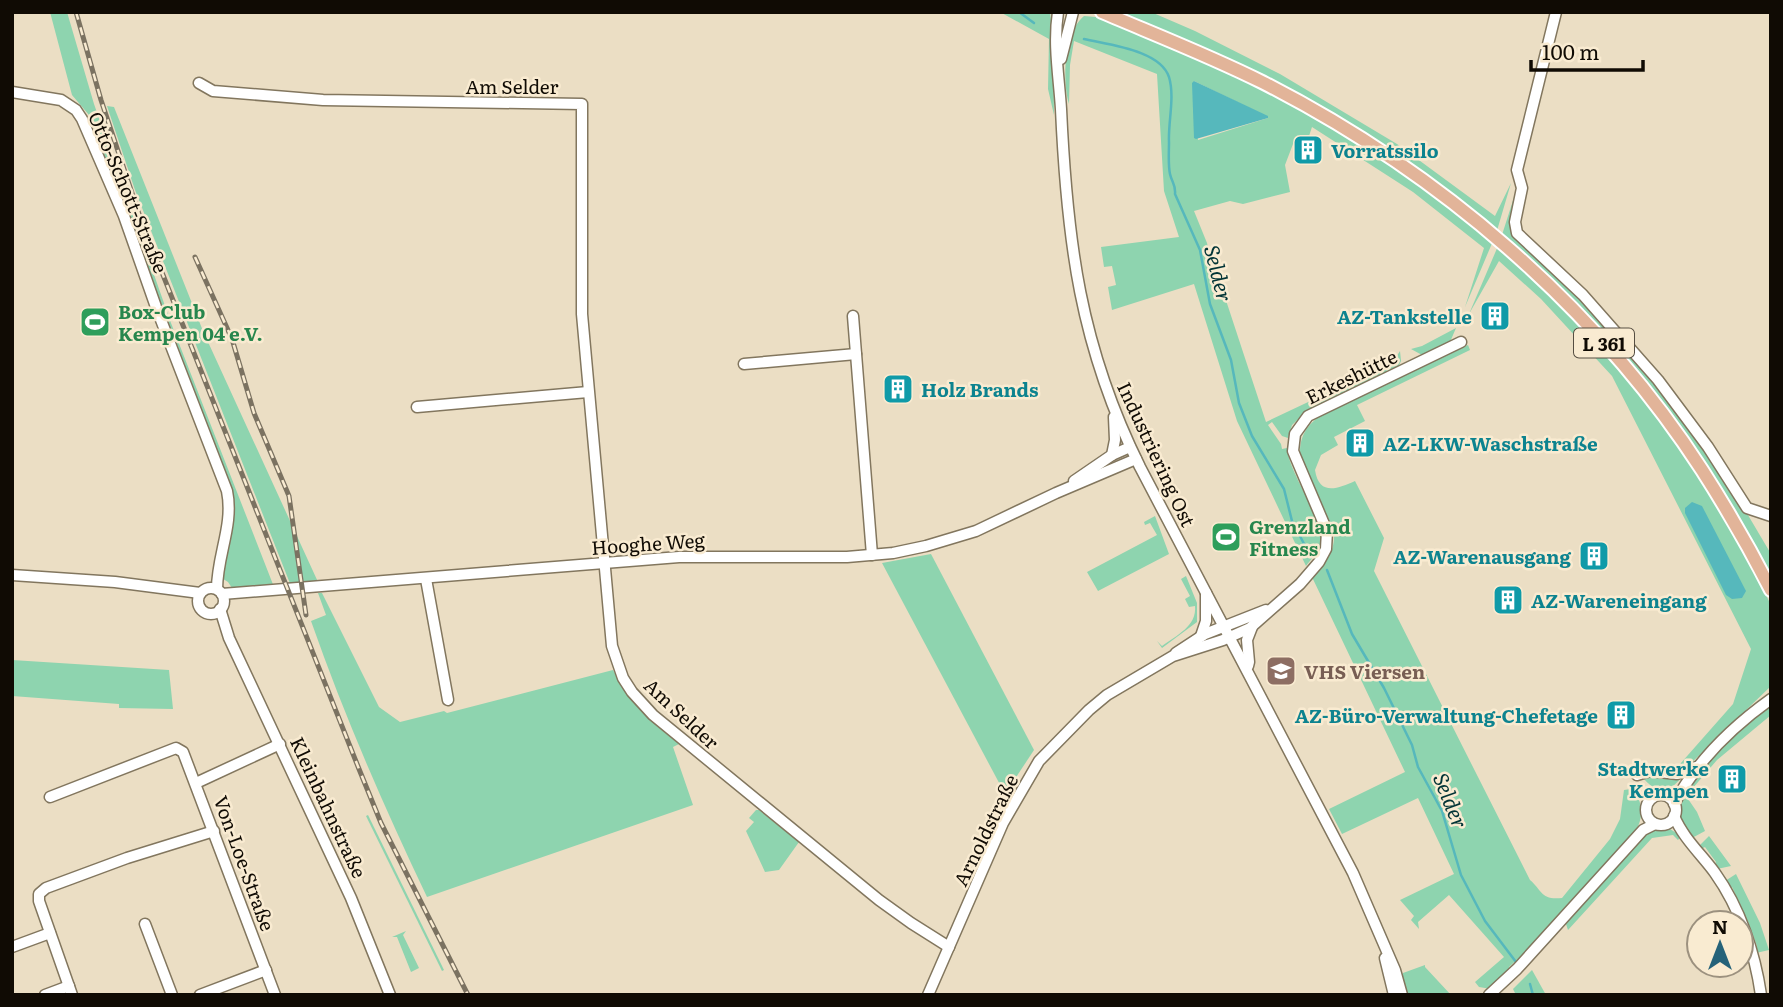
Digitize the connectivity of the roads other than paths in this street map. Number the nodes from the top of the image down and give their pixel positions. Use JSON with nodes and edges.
{"nodes":[{"id":1,"x":1052,"y":12,"type":"edge"},
{"id":2,"x":1073,"y":12,"type":"edge"},
{"id":3,"x":1102,"y":12,"type":"edge"},
{"id":4,"x":1556,"y":12,"type":"edge"},
{"id":5,"x":1057,"y":18,"type":"edge"},
{"id":6,"x":1059,"y":68,"type":"junction"},
{"id":7,"x":199,"y":83,"type":"dead end"},
{"id":8,"x":12,"y":92,"type":"edge"},
{"id":9,"x":853,"y":316,"type":"dead end"},
{"id":10,"x":1461,"y":342,"type":"dead end"},
{"id":11,"x":856,"y":354,"type":"junction"},
{"id":12,"x":744,"y":364,"type":"dead end"},
{"id":13,"x":588,"y":392,"type":"junction"},
{"id":14,"x":417,"y":407,"type":"dead end"},
{"id":15,"x":1114,"y":408,"type":"junction"},
{"id":16,"x":1130,"y":447,"type":"junction"},
{"id":17,"x":1112,"y":455,"type":"junction"},
{"id":18,"x":1136,"y":459,"type":"junction"},
{"id":19,"x":1056,"y":493,"type":"junction"},
{"id":20,"x":1771,"y":516,"type":"edge"},
{"id":21,"x":872,"y":555,"type":"junction"},
{"id":22,"x":604,"y":563,"type":"junction"},
{"id":23,"x":12,"y":575,"type":"edge"},
{"id":24,"x":426,"y":579,"type":"junction"},
{"id":25,"x":1771,"y":590,"type":"edge"},
{"id":26,"x":1206,"y":593,"type":"junction"},
{"id":27,"x":212,"y":599,"type":"junction"},
{"id":28,"x":1273,"y":607,"type":"junction"},
{"id":29,"x":1224,"y":627,"type":"junction"},
{"id":30,"x":1252,"y":627,"type":"junction"},
{"id":31,"x":1201,"y":636,"type":"junction"},
{"id":32,"x":1230,"y":638,"type":"junction"},
{"id":33,"x":1173,"y":656,"type":"junction"},
{"id":34,"x":1247,"y":669,"type":"junction"},
{"id":35,"x":1771,"y":691,"type":"edge"},
{"id":36,"x":1771,"y":699,"type":"edge"},
{"id":37,"x":448,"y":700,"type":"dead end"},
{"id":38,"x":1744,"y":718,"type":"junction"},
{"id":39,"x":280,"y":744,"type":"junction"},
{"id":40,"x":1695,"y":770,"type":"junction"},
{"id":41,"x":1637,"y":775,"type":"dead end"},
{"id":42,"x":196,"y":783,"type":"junction"},
{"id":43,"x":50,"y":797,"type":"dead end"},
{"id":44,"x":1670,"y":800,"type":"junction"},
{"id":45,"x":1647,"y":815,"type":"junction"},
{"id":46,"x":1673,"y":822,"type":"junction"},
{"id":47,"x":1655,"y":824,"type":"junction"},
{"id":48,"x":214,"y":831,"type":"junction"},
{"id":49,"x":1620,"y":855,"type":"junction"},
{"id":50,"x":145,"y":924,"type":"dead end"},
{"id":51,"x":50,"y":933,"type":"junction"},
{"id":52,"x":1381,"y":937,"type":"junction"},
{"id":53,"x":12,"y":947,"type":"edge"},
{"id":54,"x":949,"y":947,"type":"junction"},
{"id":55,"x":266,"y":970,"type":"junction"},
{"id":56,"x":71,"y":990,"type":"edge"},
{"id":57,"x":45,"y":995,"type":"edge"},
{"id":58,"x":172,"y":995,"type":"edge"},
{"id":59,"x":200,"y":995,"type":"edge"},
{"id":60,"x":275,"y":995,"type":"edge"},
{"id":61,"x":390,"y":995,"type":"edge"},
{"id":62,"x":928,"y":995,"type":"edge"},
{"id":63,"x":1394,"y":995,"type":"edge"},
{"id":64,"x":1402,"y":995,"type":"edge"},
{"id":65,"x":1489,"y":995,"type":"edge"},
{"id":66,"x":1761,"y":995,"type":"edge"}],
"edges":[{"from":1,"to":5,"type":"street"},
{"from":2,"to":6,"type":"street","name":"Industriering Ost"},
{"from":3,"to":25,"type":"main road","number":"L 361"},
{"from":4,"to":20,"type":"street"},
{"from":5,"to":6,"type":"street","name":"Industriering Ost"},
{"from":6,"to":15,"type":"street","name":"Industriering Ost"},
{"from":7,"to":13,"type":"street","name":"Am Selder"},
{"from":8,"to":27,"type":"street","name":"Otto-Schott-Straße"},
{"from":9,"to":11,"type":"street"},
{"from":10,"to":28,"type":"street","name":"Erkeshütte"},
{"from":11,"to":12,"type":"street"},
{"from":11,"to":21,"type":"street"},
{"from":13,"to":14,"type":"street"},
{"from":13,"to":22,"type":"street","name":"Am Selder"},
{"from":15,"to":16,"type":"street","name":"Industriering Ost"},
{"from":15,"to":17,"type":"street"},
{"from":16,"to":17,"type":"street","name":"Hooghe Weg"},
{"from":16,"to":18,"type":"street","name":"Industriering Ost"},
{"from":17,"to":19,"type":"street","name":"Hooghe Weg"},
{"from":18,"to":19,"type":"street","name":"Hooghe Weg"},
{"from":18,"to":26,"type":"street","name":"Industriering Ost"},
{"from":19,"to":21,"type":"street","name":"Hooghe Weg"},
{"from":21,"to":22,"type":"street","name":"Hooghe Weg"},
{"from":22,"to":24,"type":"street","name":"Hooghe Weg"},
{"from":22,"to":54,"type":"street","name":"Am Selder"},
{"from":23,"to":27,"type":"street"},
{"from":24,"to":27,"type":"street","name":"Hooghe Weg"},
{"from":24,"to":37,"type":"street"},
{"from":26,"to":29,"type":"street","name":"Industriering Ost"},
{"from":26,"to":31,"type":"street"},
{"from":27,"to":39,"type":"street","name":"Kleinbahnstraße"},
{"from":28,"to":29,"type":"street","name":"Erkeshütte"},
{"from":28,"to":30,"type":"street","name":"Erkeshütte"},
{"from":29,"to":31,"type":"street","name":"Arnoldstraße"},
{"from":29,"to":32,"type":"street","name":"Industriering Ost"},
{"from":30,"to":32,"type":"street","name":"Erkeshütte"},
{"from":30,"to":34,"type":"street"},
{"from":31,"to":33,"type":"street","name":"Arnoldstraße"},
{"from":32,"to":33,"type":"street","name":"Arnoldstraße"},
{"from":32,"to":34,"type":"street","name":"Industriering Ost"},
{"from":33,"to":54,"type":"street","name":"Arnoldstraße"},
{"from":34,"to":52,"type":"street","name":"Industriering Ost"},
{"from":35,"to":38,"type":"street"},
{"from":36,"to":38,"type":"street"},
{"from":38,"to":40,"type":"street"},
{"from":39,"to":42,"type":"street"},
{"from":39,"to":61,"type":"street","name":"Kleinbahnstraße"},
{"from":40,"to":41,"type":"street"},
{"from":40,"to":44,"type":"street"},
{"from":42,"to":43,"type":"street","name":"Von-Loe-Straße"},
{"from":42,"to":48,"type":"street","name":"Von-Loe-Straße"},
{"from":44,"to":45,"type":"street"},
{"from":44,"to":46,"type":"street"},
{"from":45,"to":47,"type":"street"},
{"from":45,"to":49,"type":"street"},
{"from":46,"to":47,"type":"street"},
{"from":46,"to":66,"type":"street"},
{"from":47,"to":49,"type":"street"},
{"from":48,"to":51,"type":"street"},
{"from":48,"to":55,"type":"street","name":"Von-Loe-Straße"},
{"from":49,"to":65,"type":"street"},
{"from":50,"to":58,"type":"street"},
{"from":51,"to":53,"type":"street"},
{"from":51,"to":56,"type":"street"},
{"from":52,"to":63,"type":"street","name":"Industriering Ost"},
{"from":52,"to":64,"type":"street","name":"Industriering Ost"},
{"from":54,"to":62,"type":"street","name":"Arnoldstraße"},
{"from":55,"to":59,"type":"street"},
{"from":55,"to":60,"type":"street","name":"Von-Loe-Straße"},
{"from":56,"to":57,"type":"street"}]}
